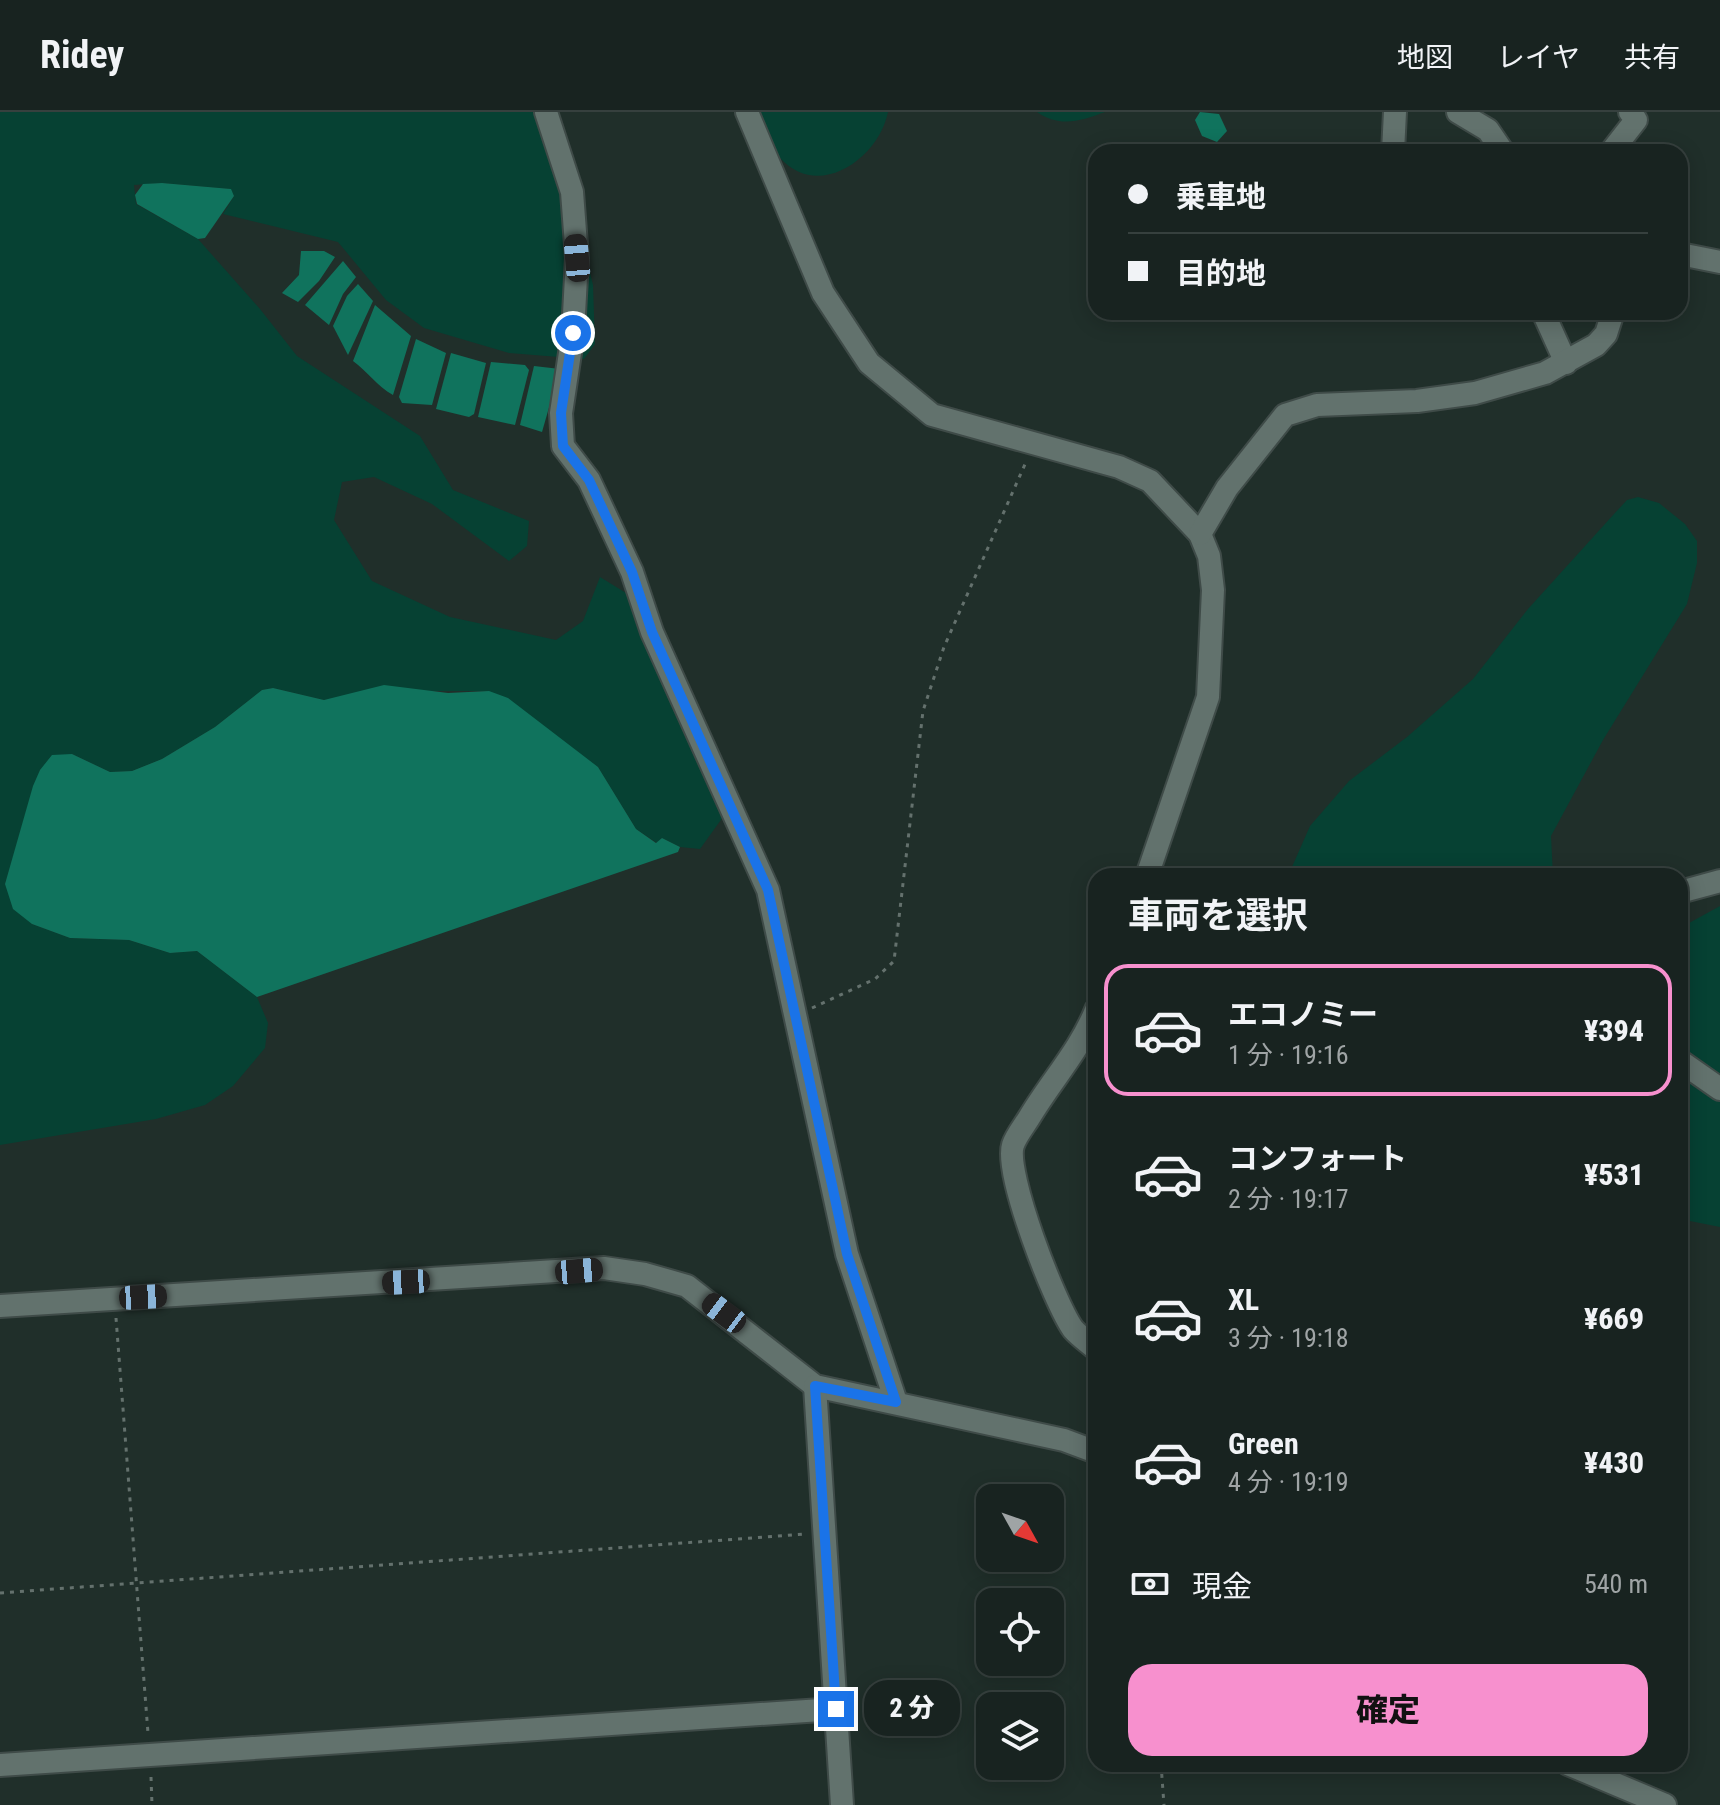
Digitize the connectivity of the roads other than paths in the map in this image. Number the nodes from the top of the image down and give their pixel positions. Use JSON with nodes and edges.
{"nodes":[{"id":1,"x":546,"y":112,"type":"edge"},
{"id":2,"x":747,"y":112,"type":"edge"},
{"id":3,"x":1395,"y":112,"type":"edge"},
{"id":4,"x":1458,"y":112,"type":"edge"},
{"id":5,"x":1630,"y":112,"type":"edge"},
{"id":6,"x":1393,"y":144,"type":"edge"},
{"id":7,"x":1498,"y":144,"type":"edge"},
{"id":8,"x":1617,"y":144,"type":"edge"},
{"id":9,"x":1688,"y":256,"type":"edge"},
{"id":10,"x":1720,"y":262,"type":"edge"},
{"id":11,"x":1547,"y":320,"type":"edge"},
{"id":12,"x":1610,"y":320,"type":"edge"},
{"id":13,"x":1566,"y":363,"type":"junction"},
{"id":14,"x":1200,"y":534,"type":"junction"},
{"id":15,"x":1150,"y":868,"type":"edge"},
{"id":16,"x":1720,"y":881,"type":"edge"},
{"id":17,"x":1688,"y":890,"type":"edge"},
{"id":18,"x":1088,"y":1030,"type":"edge"},
{"id":19,"x":1688,"y":1067,"type":"edge"},
{"id":20,"x":1720,"y":1089,"type":"edge"},
{"id":21,"x":0,"y":1306,"type":"edge"},
{"id":22,"x":1088,"y":1342,"type":"edge"},
{"id":23,"x":815,"y":1386,"type":"junction"},
{"id":24,"x":896,"y":1402,"type":"junction"},
{"id":25,"x":1088,"y":1449,"type":"edge"},
{"id":26,"x":836,"y":1709,"type":"junction"},
{"id":27,"x":0,"y":1765,"type":"edge"},
{"id":28,"x":1587,"y":1772,"type":"edge"},
{"id":29,"x":842,"y":1805,"type":"edge"},
{"id":30,"x":1665,"y":1805,"type":"edge"}],
"edges":[{"from":1,"to":24,"type":"street"},
{"from":2,"to":14,"type":"street"},
{"from":3,"to":6,"type":"street"},
{"from":4,"to":7,"type":"street"},
{"from":5,"to":8,"type":"street"},
{"from":9,"to":10,"type":"street"},
{"from":11,"to":13,"type":"street"},
{"from":12,"to":13,"type":"street"},
{"from":13,"to":14,"type":"street"},
{"from":14,"to":15,"type":"street"},
{"from":16,"to":17,"type":"street"},
{"from":18,"to":22,"type":"street"},
{"from":19,"to":20,"type":"street"},
{"from":21,"to":23,"type":"street"},
{"from":23,"to":24,"type":"street"},
{"from":23,"to":26,"type":"street"},
{"from":24,"to":25,"type":"street"},
{"from":26,"to":27,"type":"street"},
{"from":26,"to":29,"type":"street"},
{"from":28,"to":30,"type":"street"}]}
